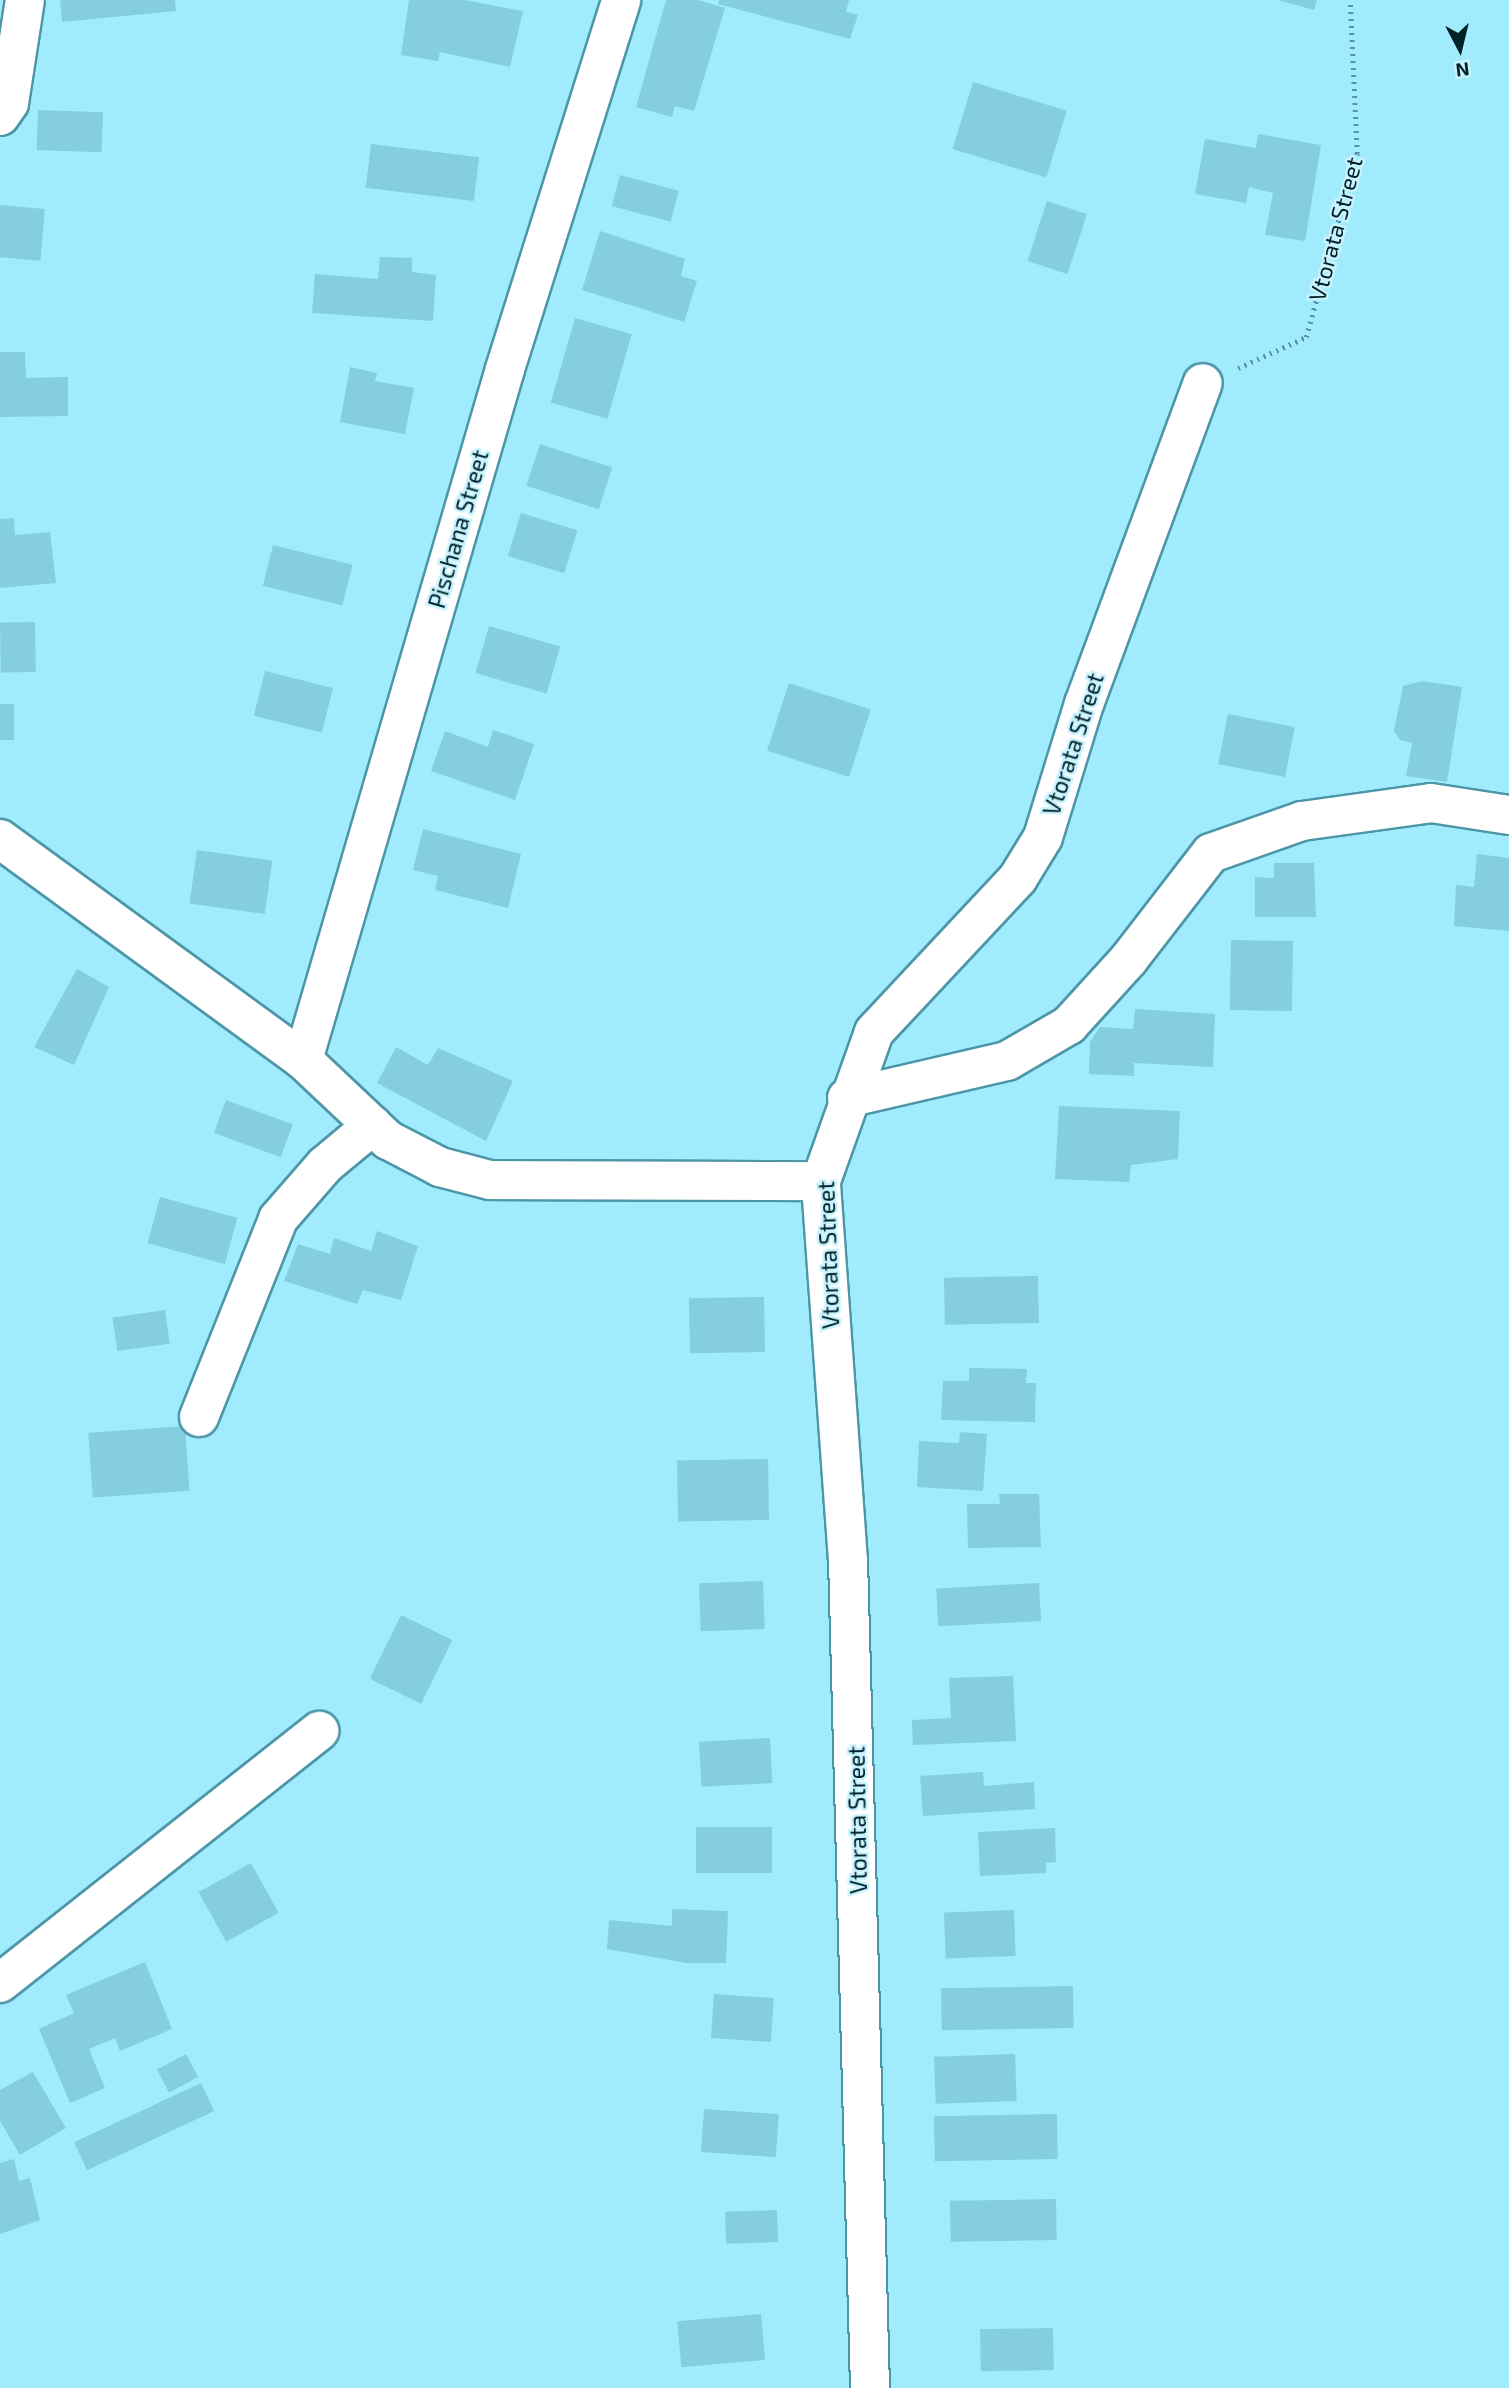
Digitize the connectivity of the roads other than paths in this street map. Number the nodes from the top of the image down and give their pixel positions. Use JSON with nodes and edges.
{"nodes":[{"id":1,"x":25,"y":0,"type":"edge"},
{"id":2,"x":621,"y":0,"type":"edge"},
{"id":3,"x":0,"y":116,"type":"edge"},
{"id":4,"x":1203,"y":383,"type":"road end"},
{"id":5,"x":1509,"y":815,"type":"edge"},
{"id":6,"x":0,"y":839,"type":"edge"},
{"id":7,"x":303,"y":1060,"type":"junction"},
{"id":8,"x":847,"y":1098,"type":"junction"},
{"id":9,"x":373,"y":1125,"type":"junction"},
{"id":10,"x":821,"y":1181,"type":"junction"},
{"id":11,"x":199,"y":1417,"type":"dead end"},
{"id":12,"x":319,"y":1731,"type":"dead end"},
{"id":13,"x":0,"y":1983,"type":"edge"},
{"id":14,"x":870,"y":2388,"type":"edge"}],
"edges":[{"from":1,"to":3,"type":"street"},
{"from":2,"to":7,"type":"street","name":"Pischana Street"},
{"from":4,"to":8,"type":"street","name":"Vtorata Street"},
{"from":5,"to":8,"type":"street"},
{"from":6,"to":7,"type":"street"},
{"from":7,"to":9,"type":"street"},
{"from":8,"to":10,"type":"street","name":"Vtorata Street"},
{"from":9,"to":10,"type":"street"},
{"from":9,"to":11,"type":"street"},
{"from":10,"to":14,"type":"street","name":"Vtorata Street"},
{"from":12,"to":13,"type":"street"}]}
